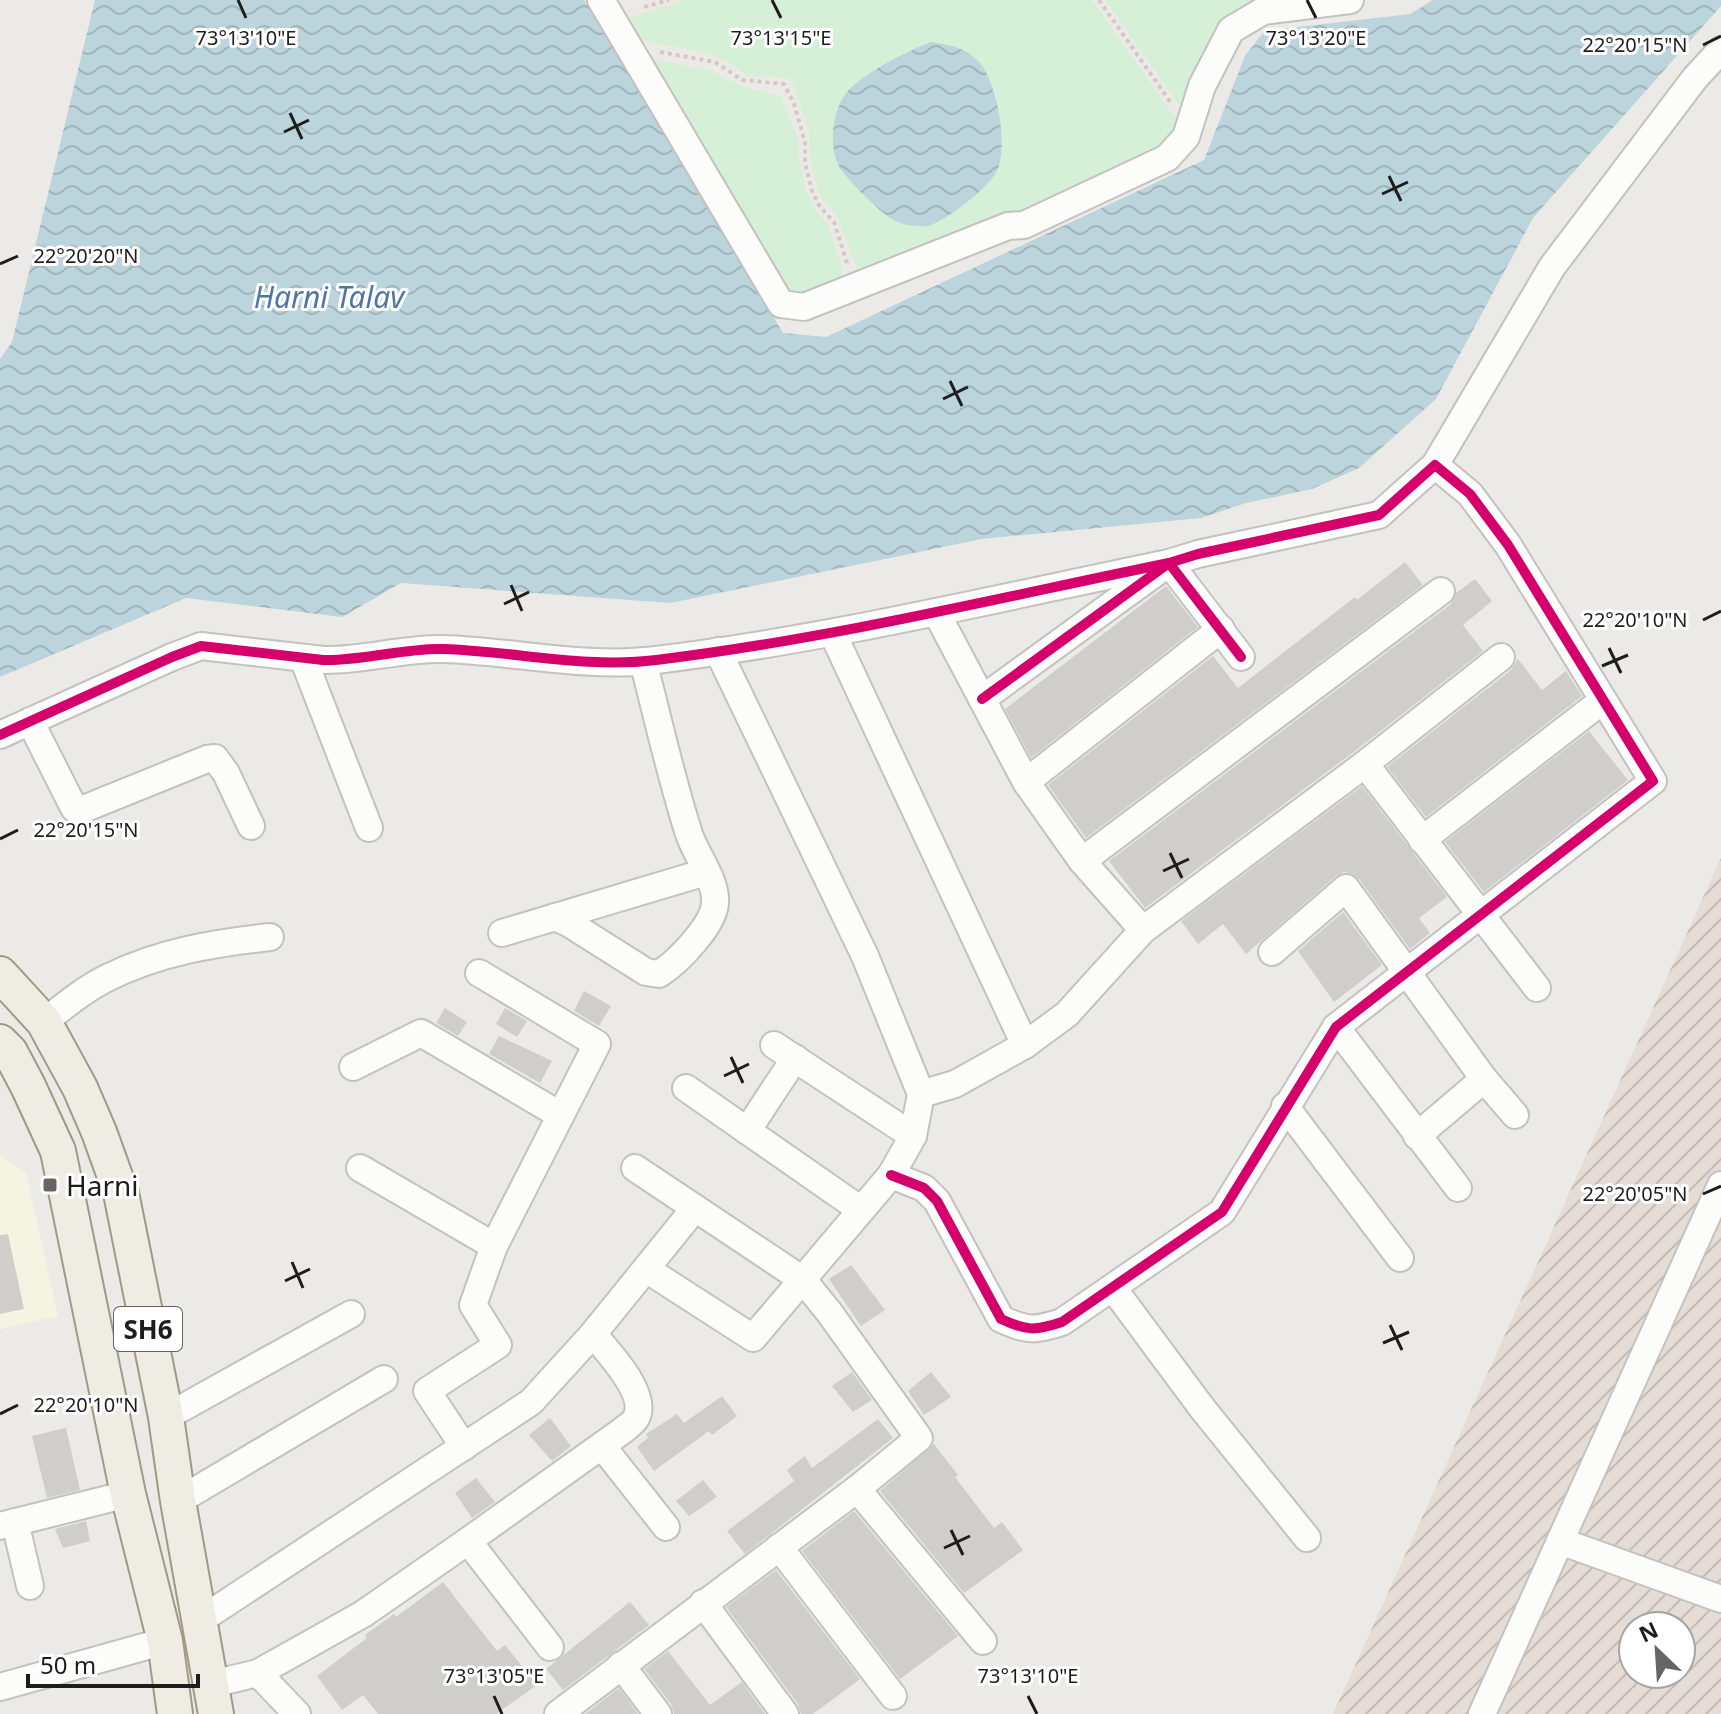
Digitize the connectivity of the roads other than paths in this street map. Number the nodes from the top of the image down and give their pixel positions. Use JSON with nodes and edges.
{"nodes":[{"id":1,"x":601,"y":0,"type":"edge"},
{"id":2,"x":1350,"y":0,"type":"edge"},
{"id":3,"x":1721,"y":50,"type":"edge"},
{"id":4,"x":1435,"y":465,"type":"junction"},
{"id":5,"x":1169,"y":563,"type":"junction"},
{"id":6,"x":1441,"y":591,"type":"dead end"},
{"id":7,"x":936,"y":612,"type":"junction"},
{"id":8,"x":1221,"y":629,"type":"junction"},
{"id":9,"x":833,"y":634,"type":"junction"},
{"id":10,"x":718,"y":651,"type":"junction"},
{"id":11,"x":1241,"y":657,"type":"dead end"},
{"id":12,"x":1501,"y":657,"type":"dead end"},
{"id":13,"x":303,"y":658,"type":"junction"},
{"id":14,"x":643,"y":661,"type":"junction"},
{"id":15,"x":982,"y":699,"type":"junction"},
{"id":16,"x":1602,"y":701,"type":"junction"},
{"id":17,"x":30,"y":721,"type":"junction"},
{"id":18,"x":0,"y":735,"type":"edge"},
{"id":19,"x":1365,"y":764,"type":"junction"},
{"id":20,"x":1026,"y":782,"type":"junction"},
{"id":21,"x":251,"y":826,"type":"dead end"},
{"id":22,"x":369,"y":828,"type":"dead end"},
{"id":23,"x":1422,"y":840,"type":"junction"},
{"id":24,"x":1082,"y":861,"type":"junction"},
{"id":25,"x":706,"y":872,"type":"junction"},
{"id":26,"x":1481,"y":914,"type":"junction"},
{"id":27,"x":555,"y":917,"type":"junction"},
{"id":28,"x":1143,"y":930,"type":"junction"},
{"id":29,"x":502,"y":933,"type":"dead end"},
{"id":30,"x":270,"y":937,"type":"dead end"},
{"id":31,"x":1272,"y":952,"type":"dead end"},
{"id":32,"x":1405,"y":971,"type":"junction"},
{"id":33,"x":479,"y":973,"type":"dead end"},
{"id":34,"x":0,"y":974,"type":"edge"},
{"id":35,"x":1537,"y":988,"type":"dead end"},
{"id":36,"x":44,"y":1022,"type":"junction"},
{"id":37,"x":1336,"y":1027,"type":"junction"},
{"id":38,"x":0,"y":1042,"type":"edge"},
{"id":39,"x":1025,"y":1045,"type":"junction"},
{"id":40,"x":353,"y":1067,"type":"dead end"},
{"id":41,"x":1484,"y":1079,"type":"junction"},
{"id":42,"x":686,"y":1088,"type":"dead end"},
{"id":43,"x":921,"y":1094,"type":"junction"},
{"id":44,"x":1285,"y":1106,"type":"junction"},
{"id":45,"x":560,"y":1115,"type":"junction"},
{"id":46,"x":1515,"y":1115,"type":"dead end"},
{"id":47,"x":747,"y":1131,"type":"junction"},
{"id":48,"x":913,"y":1136,"type":"junction"},
{"id":49,"x":1417,"y":1136,"type":"junction"},
{"id":50,"x":360,"y":1168,"type":"dead end"},
{"id":51,"x":635,"y":1168,"type":"dead end"},
{"id":52,"x":891,"y":1175,"type":"junction"},
{"id":53,"x":1721,"y":1185,"type":"edge"},
{"id":54,"x":1458,"y":1188,"type":"dead end"},
{"id":55,"x":121,"y":1193,"type":"junction"},
{"id":56,"x":70,"y":1203,"type":"junction"},
{"id":57,"x":695,"y":1208,"type":"junction"},
{"id":58,"x":861,"y":1210,"type":"junction"},
{"id":59,"x":494,"y":1246,"type":"junction"},
{"id":60,"x":1400,"y":1258,"type":"dead end"},
{"id":61,"x":646,"y":1269,"type":"junction"},
{"id":62,"x":803,"y":1280,"type":"junction"},
{"id":63,"x":1113,"y":1288,"type":"junction"},
{"id":64,"x":351,"y":1314,"type":"dead end"},
{"id":65,"x":593,"y":1334,"type":"junction"},
{"id":66,"x":384,"y":1379,"type":"dead end"},
{"id":67,"x":166,"y":1417,"type":"junction"},
{"id":68,"x":602,"y":1446,"type":"junction"},
{"id":69,"x":464,"y":1447,"type":"junction"},
{"id":70,"x":857,"y":1489,"type":"junction"},
{"id":71,"x":128,"y":1494,"type":"junction"},
{"id":72,"x":178,"y":1501,"type":"junction"},
{"id":73,"x":7,"y":1524,"type":"edge"},
{"id":74,"x":666,"y":1527,"type":"dead end"},
{"id":75,"x":1307,"y":1538,"type":"dead end"},
{"id":76,"x":468,"y":1541,"type":"junction"},
{"id":77,"x":1560,"y":1541,"type":"junction"},
{"id":78,"x":779,"y":1547,"type":"junction"},
{"id":79,"x":30,"y":1586,"type":"dead end"},
{"id":80,"x":1721,"y":1599,"type":"edge"},
{"id":81,"x":703,"y":1603,"type":"junction"},
{"id":82,"x":199,"y":1621,"type":"junction"},
{"id":83,"x":165,"y":1641,"type":"junction"},
{"id":84,"x":983,"y":1641,"type":"dead end"},
{"id":85,"x":550,"y":1647,"type":"dead end"},
{"id":86,"x":621,"y":1665,"type":"junction"},
{"id":87,"x":258,"y":1673,"type":"junction"},
{"id":88,"x":0,"y":1687,"type":"edge"},
{"id":89,"x":893,"y":1696,"type":"dead end"},
{"id":90,"x":214,"y":1699,"type":"edge"},
{"id":91,"x":175,"y":1714,"type":"edge"},
{"id":92,"x":297,"y":1714,"type":"edge"},
{"id":93,"x":558,"y":1714,"type":"edge"},
{"id":94,"x":658,"y":1714,"type":"edge"},
{"id":95,"x":785,"y":1714,"type":"edge"},
{"id":96,"x":1482,"y":1714,"type":"edge"}],
"edges":[{"from":1,"to":2,"type":"street"},
{"from":3,"to":4,"type":"street"},
{"from":4,"to":5,"type":"street"},
{"from":4,"to":16,"type":"street"},
{"from":5,"to":7,"type":"street"},
{"from":5,"to":8,"type":"street"},
{"from":5,"to":15,"type":"street"},
{"from":6,"to":24,"type":"street"},
{"from":7,"to":9,"type":"street"},
{"from":7,"to":15,"type":"street"},
{"from":8,"to":11,"type":"street"},
{"from":8,"to":20,"type":"street"},
{"from":9,"to":10,"type":"street"},
{"from":9,"to":39,"type":"street"},
{"from":10,"to":14,"type":"street"},
{"from":10,"to":43,"type":"street"},
{"from":12,"to":19,"type":"street"},
{"from":13,"to":14,"type":"street"},
{"from":13,"to":17,"type":"street"},
{"from":13,"to":22,"type":"street"},
{"from":14,"to":25,"type":"street"},
{"from":15,"to":20,"type":"street"},
{"from":16,"to":23,"type":"street"},
{"from":16,"to":26,"type":"street"},
{"from":17,"to":18,"type":"street"},
{"from":17,"to":21,"type":"street"},
{"from":19,"to":23,"type":"street"},
{"from":19,"to":28,"type":"street"},
{"from":20,"to":24,"type":"street"},
{"from":23,"to":26,"type":"street"},
{"from":24,"to":28,"type":"street"},
{"from":25,"to":27,"type":"street"},
{"from":25,"to":27,"type":"street"},
{"from":26,"to":32,"type":"street"},
{"from":26,"to":35,"type":"street"},
{"from":27,"to":29,"type":"street"},
{"from":28,"to":39,"type":"street"},
{"from":30,"to":36,"type":"street"},
{"from":31,"to":32,"type":"street"},
{"from":32,"to":37,"type":"street"},
{"from":32,"to":41,"type":"street"},
{"from":33,"to":45,"type":"street"},
{"from":34,"to":36,"type":"main road","number":"SH6"},
{"from":36,"to":55,"type":"main road","number":"SH6"},
{"from":37,"to":44,"type":"street"},
{"from":37,"to":49,"type":"street"},
{"from":38,"to":56,"type":"main road","number":"SH6"},
{"from":39,"to":43,"type":"street"},
{"from":40,"to":45,"type":"street"},
{"from":41,"to":46,"type":"street"},
{"from":41,"to":49,"type":"street"},
{"from":42,"to":47,"type":"street"},
{"from":43,"to":48,"type":"street"},
{"from":44,"to":60,"type":"street"},
{"from":44,"to":63,"type":"street"},
{"from":45,"to":59,"type":"street"},
{"from":47,"to":48,"type":"street"},
{"from":47,"to":58,"type":"street"},
{"from":48,"to":52,"type":"street"},
{"from":49,"to":54,"type":"street"},
{"from":50,"to":59,"type":"street"},
{"from":51,"to":57,"type":"street"},
{"from":52,"to":58,"type":"street"},
{"from":52,"to":63,"type":"street"},
{"from":53,"to":77,"type":"street"},
{"from":55,"to":56,"type":"main road"},
{"from":55,"to":67,"type":"main road","number":"SH6"},
{"from":56,"to":71,"type":"main road","number":"SH6"},
{"from":57,"to":61,"type":"street"},
{"from":57,"to":62,"type":"street"},
{"from":58,"to":62,"type":"street"},
{"from":59,"to":69,"type":"street"},
{"from":61,"to":62,"type":"street"},
{"from":61,"to":65,"type":"street"},
{"from":62,"to":70,"type":"street"},
{"from":63,"to":75,"type":"street"},
{"from":64,"to":67,"type":"street"},
{"from":65,"to":68,"type":"street"},
{"from":65,"to":69,"type":"street"},
{"from":66,"to":72,"type":"street"},
{"from":67,"to":72,"type":"main road","number":"SH6"},
{"from":68,"to":74,"type":"street"},
{"from":68,"to":76,"type":"street"},
{"from":69,"to":82,"type":"street"},
{"from":70,"to":78,"type":"street"},
{"from":70,"to":84,"type":"street"},
{"from":71,"to":73,"type":"street"},
{"from":71,"to":83,"type":"main road","number":"SH6"},
{"from":72,"to":82,"type":"main road","number":"SH6"},
{"from":73,"to":79,"type":"street"},
{"from":76,"to":85,"type":"street"},
{"from":76,"to":87,"type":"street"},
{"from":77,"to":80,"type":"street"},
{"from":77,"to":96,"type":"street"},
{"from":78,"to":81,"type":"street"},
{"from":78,"to":89,"type":"street"},
{"from":81,"to":86,"type":"street"},
{"from":81,"to":95,"type":"street"},
{"from":82,"to":90,"type":"main road","number":"SH6"},
{"from":83,"to":88,"type":"street"},
{"from":83,"to":91,"type":"main road","number":"SH6"},
{"from":86,"to":93,"type":"street"},
{"from":86,"to":94,"type":"street"},
{"from":87,"to":90,"type":"street"},
{"from":87,"to":92,"type":"street"}]}
